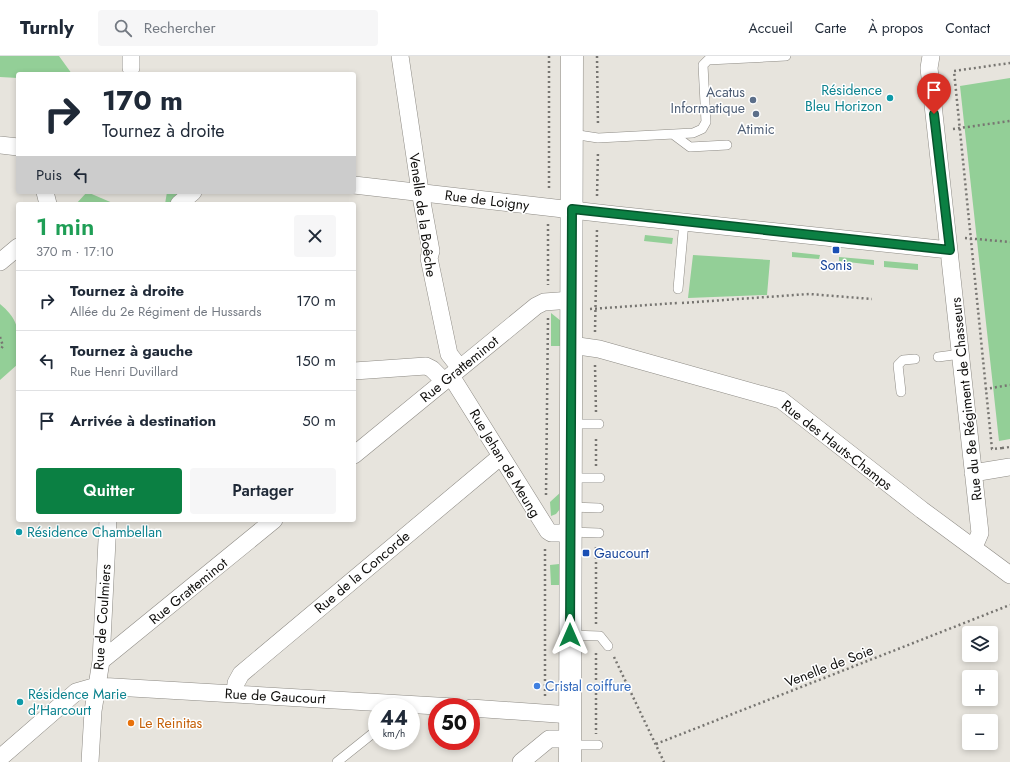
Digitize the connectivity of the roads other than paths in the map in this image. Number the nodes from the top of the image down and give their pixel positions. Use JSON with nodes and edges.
{"nodes":[{"id":1,"x":400,"y":56,"type":"edge"},
{"id":2,"x":572,"y":56,"type":"edge"},
{"id":3,"x":786,"y":56,"type":"edge"},
{"id":4,"x":931,"y":56,"type":"edge"},
{"id":5,"x":572,"y":134,"type":"junction"},
{"id":6,"x":674,"y":135,"type":"junction"},
{"id":7,"x":0,"y":145,"type":"edge"},
{"id":8,"x":727,"y":145,"type":"dead end"},
{"id":9,"x":16,"y":147,"type":"edge"},
{"id":10,"x":356,"y":185,"type":"edge"},
{"id":11,"x":420,"y":191,"type":"junction"},
{"id":12,"x":191,"y":194,"type":"edge"},
{"id":13,"x":181,"y":202,"type":"edge"},
{"id":14,"x":572,"y":209,"type":"junction"},
{"id":15,"x":684,"y":222,"type":"junction"},
{"id":16,"x":16,"y":250,"type":"edge"},
{"id":17,"x":950,"y":250,"type":"junction"},
{"id":18,"x":0,"y":262,"type":"edge"},
{"id":19,"x":678,"y":289,"type":"dead end"},
{"id":20,"x":580,"y":304,"type":"junction"},
{"id":21,"x":571,"y":345,"type":"junction"},
{"id":22,"x":961,"y":354,"type":"junction"},
{"id":23,"x":938,"y":356,"type":"dead end"},
{"id":24,"x":915,"y":359,"type":"dead end"},
{"id":25,"x":356,"y":371,"type":"edge"},
{"id":26,"x":452,"y":375,"type":"junction"},
{"id":27,"x":901,"y":392,"type":"dead end"},
{"id":28,"x":570,"y":424,"type":"junction"},
{"id":29,"x":600,"y":424,"type":"dead end"},
{"id":30,"x":356,"y":453,"type":"edge"},
{"id":31,"x":500,"y":457,"type":"junction"},
{"id":32,"x":1010,"y":467,"type":"edge"},
{"id":33,"x":973,"y":472,"type":"junction"},
{"id":34,"x":571,"y":478,"type":"junction"},
{"id":35,"x":600,"y":478,"type":"dead end"},
{"id":36,"x":571,"y":507,"type":"junction"},
{"id":37,"x":599,"y":508,"type":"dead end"},
{"id":38,"x":108,"y":522,"type":"edge"},
{"id":39,"x":272,"y":522,"type":"edge"},
{"id":40,"x":570,"y":532,"type":"junction"},
{"id":41,"x":599,"y":533,"type":"dead end"},
{"id":42,"x":974,"y":547,"type":"junction"},
{"id":43,"x":1010,"y":575,"type":"edge"},
{"id":44,"x":570,"y":635,"type":"junction"},
{"id":45,"x":608,"y":646,"type":"road end"},
{"id":46,"x":101,"y":661,"type":"junction"},
{"id":47,"x":97,"y":686,"type":"junction"},
{"id":48,"x":235,"y":694,"type":"junction"},
{"id":49,"x":368,"y":703,"type":"edge"},
{"id":50,"x":480,"y":709,"type":"edge"},
{"id":51,"x":570,"y":715,"type":"junction"},
{"id":52,"x":368,"y":737,"type":"edge"},
{"id":53,"x":597,"y":745,"type":"road end"},
{"id":54,"x":570,"y":749,"type":"edge"},
{"id":55,"x":0,"y":758,"type":"edge"},
{"id":56,"x":90,"y":762,"type":"edge"},
{"id":57,"x":337,"y":762,"type":"edge"},
{"id":58,"x":521,"y":762,"type":"edge"}],
"edges":[{"from":1,"to":11,"type":"street","name":"Venelle de la Boêche"},
{"from":2,"to":5,"type":"main road"},
{"from":3,"to":6,"type":"lane"},
{"from":4,"to":17,"type":"street","name":"Rue du 8e Régiment de Chasseurs"},
{"from":5,"to":6,"type":"lane"},
{"from":5,"to":14,"type":"main road"},
{"from":6,"to":8,"type":"lane"},
{"from":7,"to":9,"type":"street"},
{"from":10,"to":11,"type":"street","name":"Rue de Loigny"},
{"from":11,"to":14,"type":"street","name":"Rue de Loigny"},
{"from":11,"to":26,"type":"street","name":"Venelle de la Boêche"},
{"from":12,"to":13,"type":"street"},
{"from":14,"to":15,"type":"street","name":"Rue de Loigny"},
{"from":14,"to":20,"type":"main road"},
{"from":15,"to":17,"type":"street","name":"Rue de Loigny"},
{"from":15,"to":19,"type":"lane"},
{"from":16,"to":18,"type":"street"},
{"from":17,"to":22,"type":"street","name":"Rue du 8e Régiment de Chasseurs"},
{"from":20,"to":21,"type":"main road"},
{"from":20,"to":26,"type":"street","name":"Rue Gratteminot"},
{"from":21,"to":28,"type":"main road"},
{"from":21,"to":42,"type":"street","name":"Rue des Hauts-Champs"},
{"from":22,"to":23,"type":"lane"},
{"from":22,"to":33,"type":"street","name":"Rue du 8e Régiment de Chasseurs"},
{"from":24,"to":27,"type":"lane"},
{"from":25,"to":26,"type":"street","name":"Rue Jehan de Meung"},
{"from":26,"to":30,"type":"street","name":"Rue Gratteminot"},
{"from":26,"to":31,"type":"street","name":"Rue Jehan de Meung"},
{"from":28,"to":29,"type":"lane"},
{"from":28,"to":34,"type":"main road"},
{"from":31,"to":40,"type":"street","name":"Rue Jehan de Meung"},
{"from":31,"to":48,"type":"street","name":"Rue de la Concorde"},
{"from":32,"to":33,"type":"street"},
{"from":33,"to":42,"type":"street","name":"Rue du 8e Régiment de Chasseurs"},
{"from":34,"to":35,"type":"lane"},
{"from":34,"to":36,"type":"main road"},
{"from":36,"to":37,"type":"lane"},
{"from":36,"to":40,"type":"main road"},
{"from":38,"to":46,"type":"street","name":"Rue de Coulmiers"},
{"from":39,"to":46,"type":"street","name":"Rue Gratteminot"},
{"from":40,"to":41,"type":"lane"},
{"from":40,"to":44,"type":"main road"},
{"from":42,"to":43,"type":"street","name":"Rue des Hauts-Champs"},
{"from":44,"to":45,"type":"lane"},
{"from":44,"to":51,"type":"main road"},
{"from":46,"to":47,"type":"street","name":"Rue de Coulmiers"},
{"from":47,"to":48,"type":"street","name":"Rue de Gaucourt"},
{"from":47,"to":55,"type":"street","name":"Rue de Gaucourt"},
{"from":47,"to":56,"type":"street","name":"Rue de Coulmiers"},
{"from":48,"to":49,"type":"street","name":"Rue de Gaucourt"},
{"from":50,"to":51,"type":"street"},
{"from":51,"to":54,"type":"main road"},
{"from":52,"to":57,"type":"lane"},
{"from":53,"to":54,"type":"lane"},
{"from":54,"to":58,"type":"street"}]}
